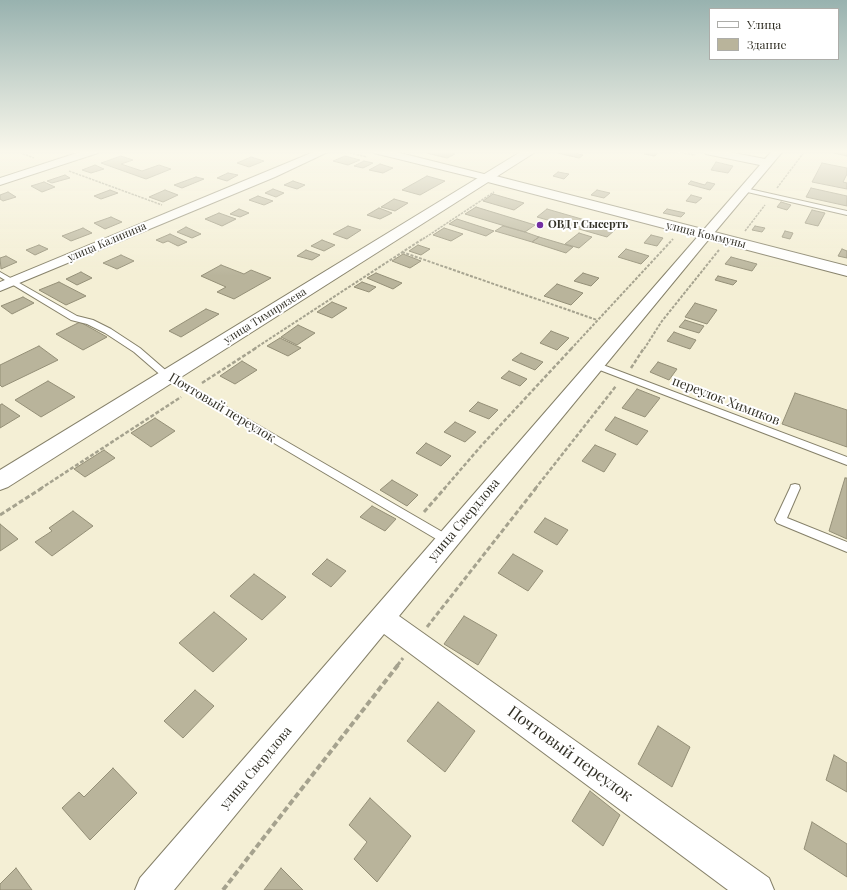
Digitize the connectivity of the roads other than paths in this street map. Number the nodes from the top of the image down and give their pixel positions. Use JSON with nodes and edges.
{"nodes":[{"id":1,"x":228,"y":193,"type":"edge"},
{"id":2,"x":464,"y":193,"type":"edge"},
{"id":3,"x":544,"y":193,"type":"edge"},
{"id":4,"x":743,"y":193,"type":"edge"},
{"id":5,"x":756,"y":193,"type":"edge"},
{"id":6,"x":847,"y":213,"type":"edge"},
{"id":7,"x":706,"y":235,"type":"junction"},
{"id":8,"x":847,"y":271,"type":"edge"},
{"id":9,"x":0,"y":274,"type":"edge"},
{"id":10,"x":12,"y":282,"type":"junction"},
{"id":11,"x":0,"y":287,"type":"edge"},
{"id":12,"x":595,"y":365,"type":"junction"},
{"id":13,"x":167,"y":376,"type":"junction"},
{"id":14,"x":847,"y":461,"type":"edge"},
{"id":15,"x":0,"y":481,"type":"edge"},
{"id":16,"x":795,"y":488,"type":"dead end"},
{"id":17,"x":447,"y":540,"type":"junction"},
{"id":18,"x":847,"y":547,"type":"edge"},
{"id":19,"x":382,"y":618,"type":"junction"},
{"id":20,"x":152,"y":890,"type":"edge"},
{"id":21,"x":757,"y":890,"type":"edge"}],
"edges":[{"from":1,"to":10,"type":"street","name":"улица Калинина"},
{"from":2,"to":13,"type":"main road","name":"улица Тимирязева"},
{"from":3,"to":7,"type":"main road","name":"улица Коммуны"},
{"from":4,"to":7,"type":"street","name":"улица Свердлова"},
{"from":5,"to":6,"type":"lane"},
{"from":7,"to":8,"type":"main road","name":"улица Коммуны"},
{"from":7,"to":12,"type":"street","name":"улица Свердлова"},
{"from":9,"to":10,"type":"lane","name":"Почтовый переулок"},
{"from":10,"to":11,"type":"street","name":"улица Калинина"},
{"from":10,"to":13,"type":"lane","name":"Почтовый переулок"},
{"from":12,"to":14,"type":"lane","name":"переулок Химиков"},
{"from":12,"to":17,"type":"street","name":"улица Свердлова"},
{"from":13,"to":15,"type":"main road","name":"улица Тимирязева"},
{"from":13,"to":17,"type":"lane","name":"Почтовый переулок"},
{"from":16,"to":18,"type":"lane"},
{"from":17,"to":19,"type":"street","name":"улица Свердлова"},
{"from":19,"to":20,"type":"street","name":"улица Свердлова"},
{"from":19,"to":21,"type":"street","name":"Почтовый переулок"}]}
